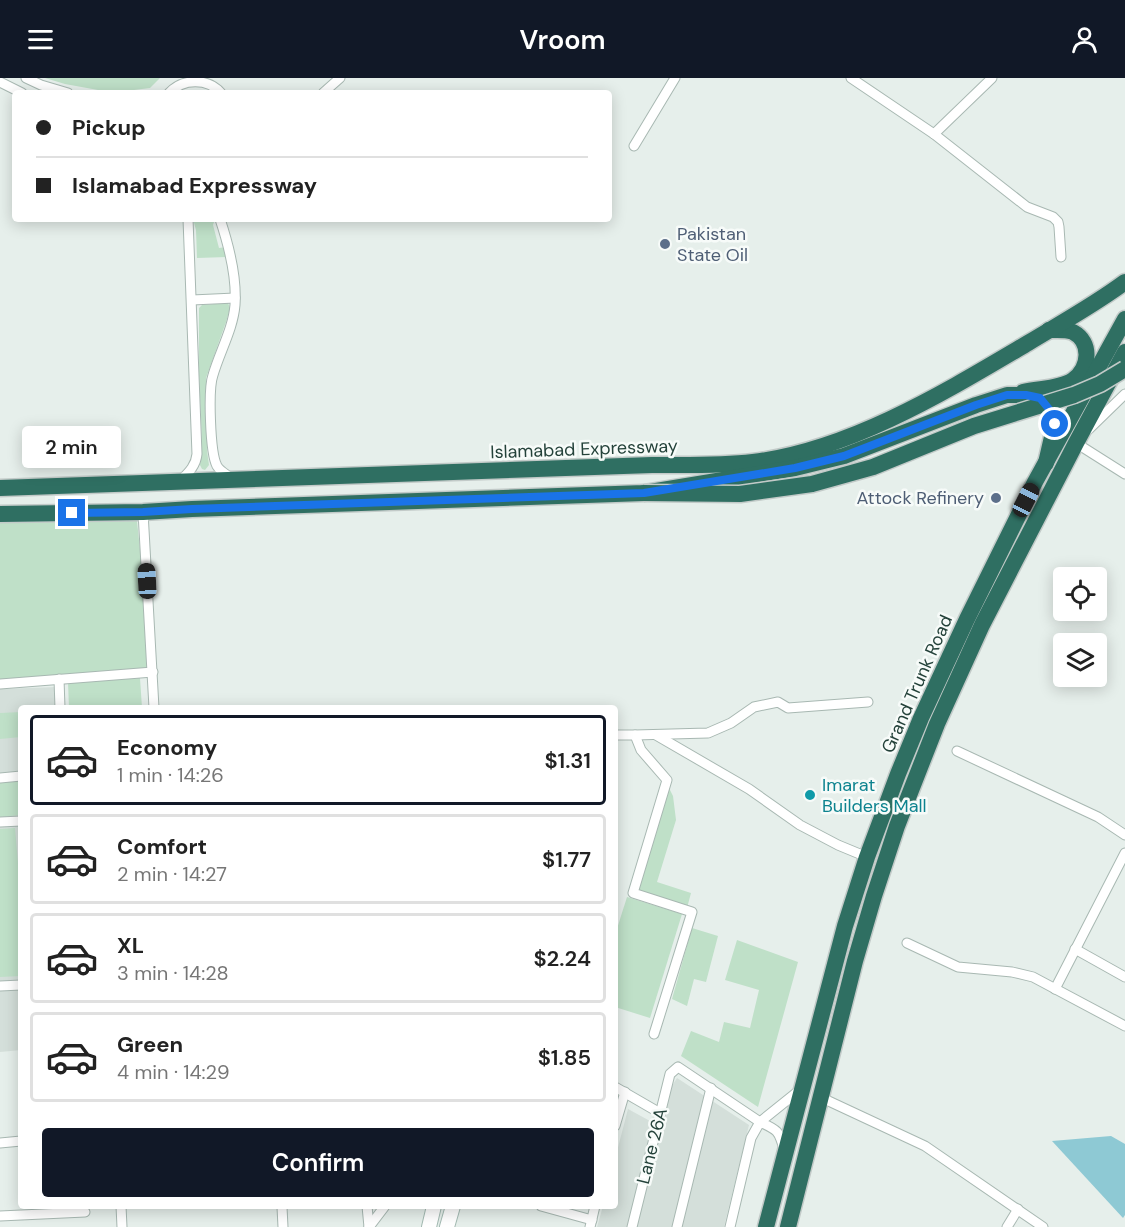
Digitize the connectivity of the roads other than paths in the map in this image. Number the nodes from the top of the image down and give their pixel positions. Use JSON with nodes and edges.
{"nodes":[{"id":1,"x":26,"y":78,"type":"edge"},
{"id":2,"x":340,"y":78,"type":"edge"},
{"id":3,"x":675,"y":78,"type":"edge"},
{"id":4,"x":851,"y":78,"type":"edge"},
{"id":5,"x":992,"y":78,"type":"edge"},
{"id":6,"x":206,"y":79,"type":"edge"},
{"id":7,"x":179,"y":81,"type":"edge"},
{"id":8,"x":0,"y":82,"type":"edge"},
{"id":9,"x":16,"y":90,"type":"edge"},
{"id":10,"x":58,"y":90,"type":"edge"},
{"id":11,"x":219,"y":90,"type":"edge"},
{"id":12,"x":326,"y":90,"type":"edge"},
{"id":13,"x":934,"y":134,"type":"junction"},
{"id":14,"x":634,"y":146,"type":"dead end"},
{"id":15,"x":189,"y":222,"type":"edge"},
{"id":16,"x":221,"y":222,"type":"edge"},
{"id":17,"x":1061,"y":257,"type":"dead end"},
{"id":18,"x":1125,"y":282,"type":"edge"},
{"id":19,"x":235,"y":298,"type":"junction"},
{"id":20,"x":192,"y":300,"type":"junction"},
{"id":21,"x":1125,"y":319,"type":"edge"},
{"id":22,"x":1049,"y":331,"type":"junction"},
{"id":23,"x":1125,"y":352,"type":"edge"},
{"id":24,"x":1125,"y":369,"type":"edge"},
{"id":25,"x":1125,"y":394,"type":"edge"},
{"id":26,"x":1007,"y":395,"type":"junction"},
{"id":27,"x":1076,"y":443,"type":"junction"},
{"id":28,"x":1046,"y":463,"type":"junction"},
{"id":29,"x":1125,"y":474,"type":"edge"},
{"id":30,"x":233,"y":479,"type":"junction"},
{"id":31,"x":180,"y":481,"type":"junction"},
{"id":32,"x":0,"y":488,"type":"edge"},
{"id":33,"x":644,"y":493,"type":"junction"},
{"id":34,"x":143,"y":512,"type":"junction"},
{"id":35,"x":0,"y":514,"type":"edge"},
{"id":36,"x":153,"y":672,"type":"junction"},
{"id":37,"x":59,"y":679,"type":"junction"},
{"id":38,"x":0,"y":684,"type":"edge"},
{"id":39,"x":868,"y":702,"type":"dead end"},
{"id":40,"x":60,"y":705,"type":"edge"},
{"id":41,"x":154,"y":705,"type":"edge"},
{"id":42,"x":618,"y":735,"type":"edge"},
{"id":43,"x":634,"y":735,"type":"junction"},
{"id":44,"x":656,"y":735,"type":"junction"},
{"id":45,"x":957,"y":751,"type":"dead end"},
{"id":46,"x":18,"y":776,"type":"edge"},
{"id":47,"x":0,"y":778,"type":"edge"},
{"id":48,"x":18,"y":821,"type":"edge"},
{"id":49,"x":0,"y":822,"type":"edge"},
{"id":50,"x":1125,"y":835,"type":"edge"},
{"id":51,"x":1125,"y":853,"type":"edge"},
{"id":52,"x":867,"y":857,"type":"junction"},
{"id":53,"x":907,"y":943,"type":"dead end"},
{"id":54,"x":1075,"y":949,"type":"junction"},
{"id":55,"x":1125,"y":977,"type":"edge"},
{"id":56,"x":18,"y":985,"type":"edge"},
{"id":57,"x":0,"y":986,"type":"edge"},
{"id":58,"x":1055,"y":989,"type":"junction"},
{"id":59,"x":1125,"y":1026,"type":"edge"},
{"id":60,"x":654,"y":1034,"type":"dead end"},
{"id":61,"x":618,"y":1088,"type":"edge"},
{"id":62,"x":711,"y":1088,"type":"junction"},
{"id":63,"x":803,"y":1088,"type":"junction"},
{"id":64,"x":625,"y":1092,"type":"junction"},
{"id":65,"x":820,"y":1097,"type":"junction"},
{"id":66,"x":660,"y":1113,"type":"junction"},
{"id":67,"x":618,"y":1116,"type":"edge"},
{"id":68,"x":760,"y":1122,"type":"junction"},
{"id":69,"x":18,"y":1141,"type":"edge"},
{"id":70,"x":0,"y":1143,"type":"edge"},
{"id":71,"x":786,"y":1154,"type":"junction"},
{"id":72,"x":121,"y":1209,"type":"edge"},
{"id":73,"x":282,"y":1209,"type":"edge"},
{"id":74,"x":367,"y":1209,"type":"edge"},
{"id":75,"x":383,"y":1209,"type":"edge"},
{"id":76,"x":433,"y":1209,"type":"edge"},
{"id":77,"x":452,"y":1209,"type":"edge"},
{"id":78,"x":549,"y":1209,"type":"edge"},
{"id":79,"x":594,"y":1209,"type":"edge"},
{"id":80,"x":1018,"y":1209,"type":"junction"},
{"id":81,"x":85,"y":1212,"type":"dead end"},
{"id":82,"x":0,"y":1216,"type":"edge"},
{"id":83,"x":591,"y":1224,"type":"edge"},
{"id":84,"x":122,"y":1227,"type":"edge"},
{"id":85,"x":283,"y":1227,"type":"edge"},
{"id":86,"x":369,"y":1227,"type":"edge"},
{"id":87,"x":429,"y":1227,"type":"edge"},
{"id":88,"x":447,"y":1227,"type":"edge"},
{"id":89,"x":632,"y":1227,"type":"edge"},
{"id":90,"x":677,"y":1227,"type":"edge"},
{"id":91,"x":730,"y":1227,"type":"edge"},
{"id":92,"x":766,"y":1227,"type":"edge"},
{"id":93,"x":788,"y":1227,"type":"edge"},
{"id":94,"x":1007,"y":1227,"type":"edge"},
{"id":95,"x":1043,"y":1227,"type":"edge"}],
"edges":[{"from":1,"to":10,"type":"street"},
{"from":2,"to":12,"type":"street"},
{"from":3,"to":14,"type":"street"},
{"from":4,"to":13,"type":"street"},
{"from":5,"to":13,"type":"street"},
{"from":6,"to":7,"type":"street"},
{"from":6,"to":11,"type":"street"},
{"from":8,"to":9,"type":"street"},
{"from":13,"to":17,"type":"street"},
{"from":15,"to":20,"type":"street"},
{"from":16,"to":19,"type":"street"},
{"from":18,"to":22,"type":"highway","name":"Islamabad Expressway"},
{"from":19,"to":20,"type":"street"},
{"from":19,"to":30,"type":"street"},
{"from":20,"to":31,"type":"street"},
{"from":21,"to":28,"type":"highway","name":"Grand Trunk Road"},
{"from":22,"to":26,"type":"highway"},
{"from":22,"to":30,"type":"highway","name":"Islamabad Expressway"},
{"from":23,"to":27,"type":"highway","name":"Grand Trunk Road"},
{"from":24,"to":33,"type":"highway","bridge":true},
{"from":25,"to":27,"type":"street"},
{"from":26,"to":28,"type":"highway"},
{"from":26,"to":33,"type":"highway"},
{"from":27,"to":29,"type":"street"},
{"from":27,"to":65,"type":"highway","name":"Grand Trunk Road"},
{"from":28,"to":52,"type":"highway","name":"Grand Trunk Road"},
{"from":30,"to":31,"type":"highway","name":"Islamabad Expressway"},
{"from":31,"to":32,"type":"highway","name":"Islamabad Expressway"},
{"from":33,"to":34,"type":"highway"},
{"from":34,"to":35,"type":"highway"},
{"from":34,"to":36,"type":"street"},
{"from":36,"to":37,"type":"street"},
{"from":36,"to":41,"type":"street"},
{"from":37,"to":38,"type":"street"},
{"from":37,"to":40,"type":"street"},
{"from":39,"to":44,"type":"street"},
{"from":42,"to":43,"type":"street"},
{"from":43,"to":44,"type":"street"},
{"from":43,"to":60,"type":"street"},
{"from":44,"to":52,"type":"street"},
{"from":45,"to":50,"type":"street"},
{"from":46,"to":47,"type":"street"},
{"from":48,"to":49,"type":"street"},
{"from":51,"to":54,"type":"street"},
{"from":52,"to":63,"type":"highway","name":"Grand Trunk Road"},
{"from":53,"to":58,"type":"street"},
{"from":54,"to":55,"type":"street"},
{"from":54,"to":58,"type":"street"},
{"from":56,"to":57,"type":"street"},
{"from":58,"to":59,"type":"street"},
{"from":61,"to":64,"type":"street"},
{"from":62,"to":66,"type":"street","name":"Lane 26A"},
{"from":62,"to":68,"type":"street"},
{"from":62,"to":90,"type":"street"},
{"from":63,"to":68,"type":"street"},
{"from":63,"to":71,"type":"highway","name":"Grand Trunk Road"},
{"from":64,"to":66,"type":"street"},
{"from":64,"to":67,"type":"street"},
{"from":65,"to":80,"type":"street"},
{"from":65,"to":93,"type":"highway","name":"Grand Trunk Road"},
{"from":66,"to":89,"type":"street","name":"Lane 26A"},
{"from":68,"to":71,"type":"street"},
{"from":68,"to":91,"type":"street"},
{"from":69,"to":70,"type":"street"},
{"from":71,"to":92,"type":"highway","name":"Grand Trunk Road"},
{"from":72,"to":84,"type":"street"},
{"from":73,"to":85,"type":"street"},
{"from":74,"to":86,"type":"street"},
{"from":75,"to":86,"type":"street"},
{"from":76,"to":87,"type":"street"},
{"from":77,"to":88,"type":"street"},
{"from":78,"to":83,"type":"street"},
{"from":79,"to":83,"type":"street"},
{"from":80,"to":94,"type":"street"},
{"from":80,"to":95,"type":"street"},
{"from":81,"to":82,"type":"street"}]}
